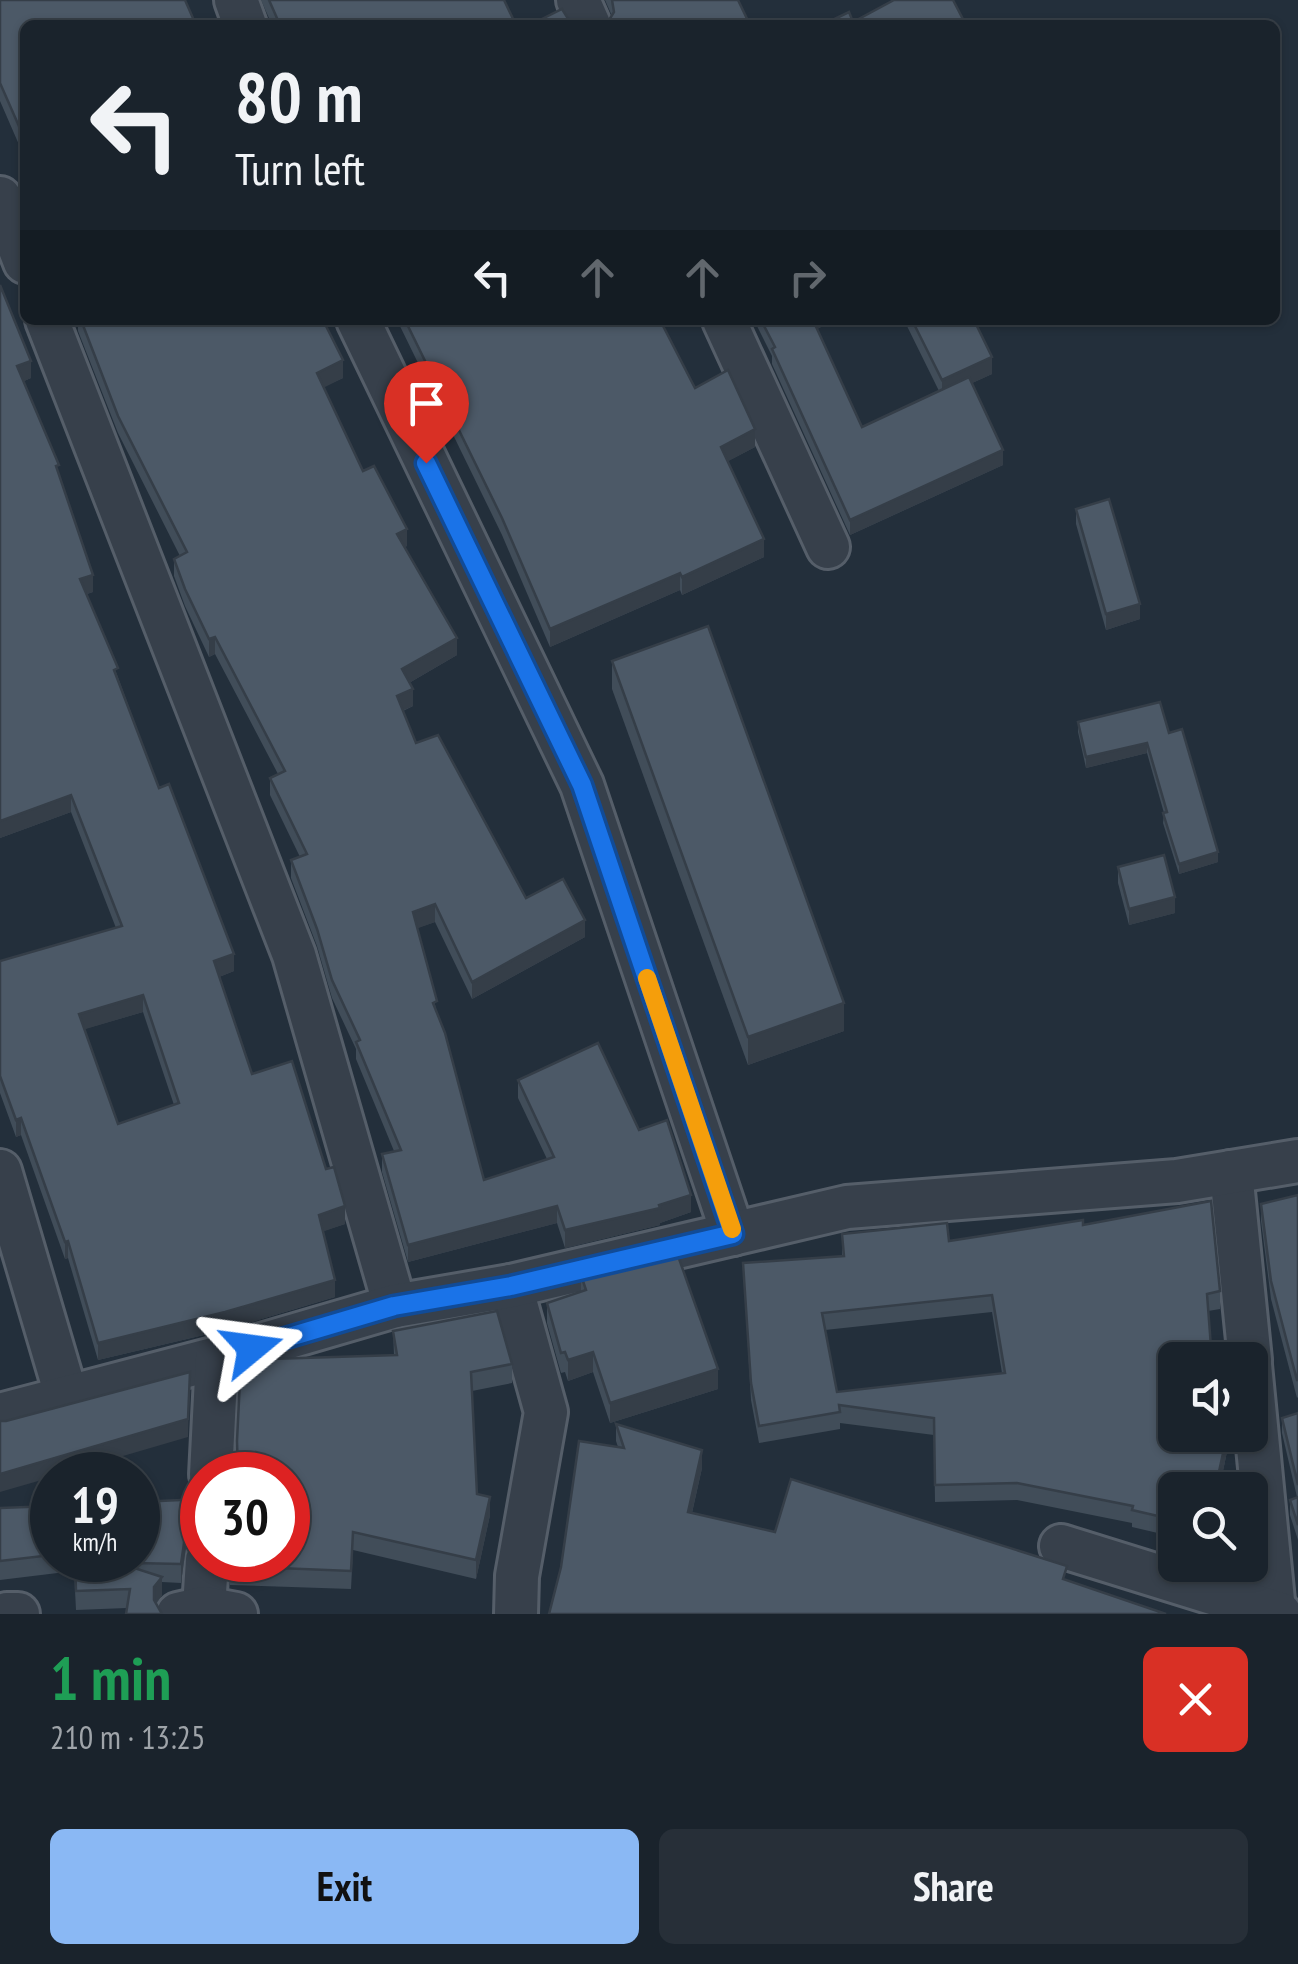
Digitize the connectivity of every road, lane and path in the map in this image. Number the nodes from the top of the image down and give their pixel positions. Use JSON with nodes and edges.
{"nodes":[{"id":1,"x":0,"y":198,"type":"edge"},
{"id":2,"x":20,"y":249,"type":"edge"},
{"id":3,"x":50,"y":325,"type":"edge"},
{"id":4,"x":360,"y":325,"type":"edge"},
{"id":5,"x":726,"y":325,"type":"edge"},
{"id":6,"x":828,"y":547,"type":"dead end"},
{"id":7,"x":1298,"y":1161,"type":"edge"},
{"id":8,"x":0,"y":1170,"type":"edge"},
{"id":9,"x":1232,"y":1172,"type":"junction"},
{"id":10,"x":733,"y":1234,"type":"junction"},
{"id":11,"x":511,"y":1286,"type":"junction"},
{"id":12,"x":394,"y":1306,"type":"junction"},
{"id":13,"x":1248,"y":1342,"type":"edge"},
{"id":14,"x":217,"y":1358,"type":"junction"},
{"id":15,"x":66,"y":1398,"type":"junction"},
{"id":16,"x":0,"y":1414,"type":"edge"},
{"id":17,"x":212,"y":1452,"type":"edge"},
{"id":18,"x":1260,"y":1452,"type":"edge"},
{"id":19,"x":1061,"y":1546,"type":"dead end"},
{"id":20,"x":206,"y":1582,"type":"edge"},
{"id":21,"x":206,"y":1612,"type":"edge"},
{"id":22,"x":1277,"y":1613,"type":"edge"},
{"id":23,"x":6,"y":1614,"type":"edge"},
{"id":24,"x":18,"y":1614,"type":"edge"},
{"id":25,"x":516,"y":1614,"type":"edge"}],
"edges":[{"from":1,"to":2,"type":"street"},
{"from":3,"to":12,"type":"street"},
{"from":4,"to":10,"type":"street"},
{"from":5,"to":6,"type":"street"},
{"from":7,"to":9,"type":"street"},
{"from":8,"to":15,"type":"street"},
{"from":9,"to":10,"type":"street"},
{"from":9,"to":13,"type":"street"},
{"from":10,"to":11,"type":"street"},
{"from":11,"to":12,"type":"street"},
{"from":11,"to":25,"type":"street"},
{"from":12,"to":14,"type":"street"},
{"from":14,"to":15,"type":"street"},
{"from":14,"to":17,"type":"street"},
{"from":15,"to":16,"type":"street"},
{"from":18,"to":22,"type":"street"},
{"from":19,"to":22,"type":"street"},
{"from":20,"to":21,"type":"street"},
{"from":23,"to":24,"type":"street"}]}
